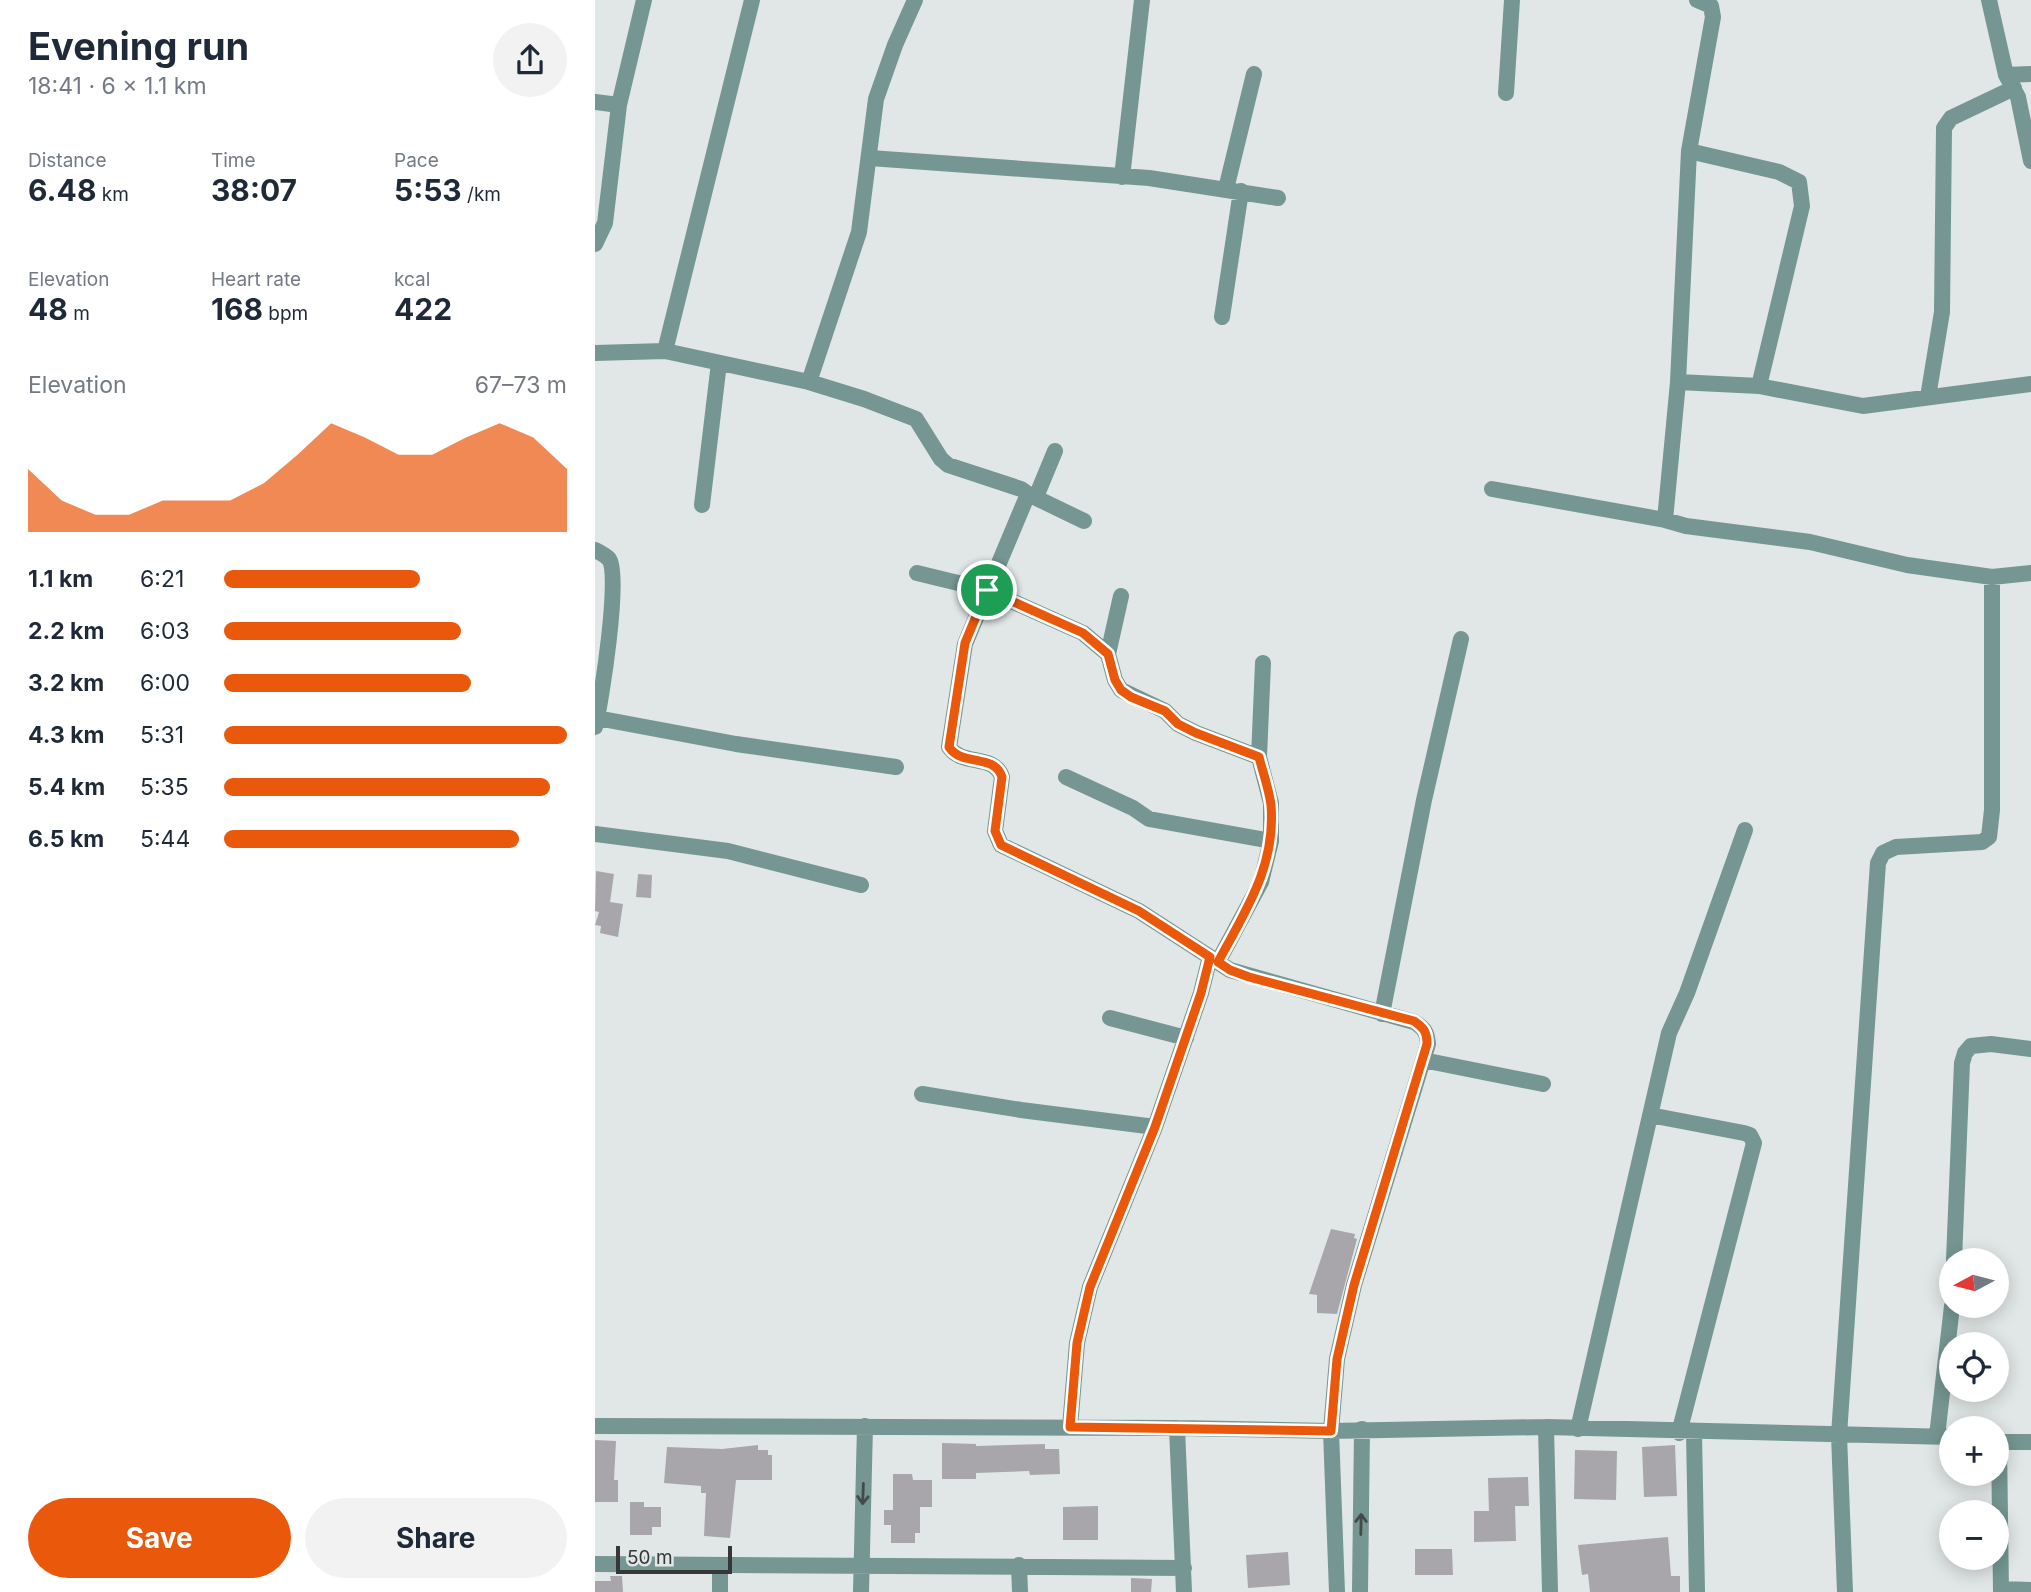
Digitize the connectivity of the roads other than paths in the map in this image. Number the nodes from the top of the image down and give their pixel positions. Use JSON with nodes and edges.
{"nodes":[{"id":1,"x":644,"y":0,"type":"edge"},
{"id":2,"x":752,"y":0,"type":"edge"},
{"id":3,"x":915,"y":0,"type":"edge"},
{"id":4,"x":1142,"y":0,"type":"edge"},
{"id":5,"x":1512,"y":0,"type":"edge"},
{"id":6,"x":1697,"y":0,"type":"edge"},
{"id":7,"x":1989,"y":0,"type":"edge"},
{"id":8,"x":1255,"y":74,"type":"dead end"},
{"id":9,"x":2031,"y":74,"type":"edge"},
{"id":10,"x":2010,"y":81,"type":"junction"},
{"id":11,"x":1506,"y":93,"type":"dead end"},
{"id":12,"x":595,"y":102,"type":"edge"},
{"id":13,"x":619,"y":105,"type":"junction"},
{"id":14,"x":1689,"y":151,"type":"junction"},
{"id":15,"x":870,"y":159,"type":"junction"},
{"id":16,"x":2031,"y":161,"type":"edge"},
{"id":17,"x":1122,"y":177,"type":"junction"},
{"id":18,"x":1234,"y":190,"type":"junction"},
{"id":19,"x":1278,"y":198,"type":"dead end"},
{"id":20,"x":595,"y":244,"type":"edge"},
{"id":21,"x":1222,"y":317,"type":"dead end"},
{"id":22,"x":665,"y":351,"type":"junction"},
{"id":23,"x":595,"y":353,"type":"edge"},
{"id":24,"x":719,"y":363,"type":"junction"},
{"id":25,"x":809,"y":382,"type":"junction"},
{"id":26,"x":1678,"y":382,"type":"junction"},
{"id":27,"x":2031,"y":384,"type":"edge"},
{"id":28,"x":1759,"y":386,"type":"junction"},
{"id":29,"x":1928,"y":397,"type":"junction"},
{"id":30,"x":1055,"y":451,"type":"dead end"},
{"id":31,"x":1492,"y":489,"type":"dead end"},
{"id":32,"x":1032,"y":495,"type":"junction"},
{"id":33,"x":702,"y":505,"type":"dead end"},
{"id":34,"x":1665,"y":520,"type":"junction"},
{"id":35,"x":1084,"y":521,"type":"dead end"},
{"id":36,"x":595,"y":550,"type":"edge"},
{"id":37,"x":917,"y":573,"type":"dead end"},
{"id":38,"x":2031,"y":573,"type":"edge"},
{"id":39,"x":1992,"y":577,"type":"junction"},
{"id":40,"x":987,"y":590,"type":"junction"},
{"id":41,"x":1121,"y":596,"type":"dead end"},
{"id":42,"x":1461,"y":639,"type":"dead end"},
{"id":43,"x":1108,"y":654,"type":"junction"},
{"id":44,"x":1263,"y":663,"type":"dead end"},
{"id":45,"x":596,"y":723,"type":"edge"},
{"id":46,"x":1259,"y":757,"type":"junction"},
{"id":47,"x":895,"y":767,"type":"dead end"},
{"id":48,"x":1066,"y":777,"type":"dead end"},
{"id":49,"x":1745,"y":830,"type":"dead end"},
{"id":50,"x":595,"y":834,"type":"edge"},
{"id":51,"x":1271,"y":841,"type":"junction"},
{"id":52,"x":861,"y":885,"type":"dead end"},
{"id":53,"x":1214,"y":959,"type":"junction"},
{"id":54,"x":1382,"y":1014,"type":"junction"},
{"id":55,"x":1110,"y":1018,"type":"dead end"},
{"id":56,"x":1186,"y":1038,"type":"junction"},
{"id":57,"x":2031,"y":1049,"type":"edge"},
{"id":58,"x":1423,"y":1060,"type":"junction"},
{"id":59,"x":1543,"y":1084,"type":"dead end"},
{"id":60,"x":922,"y":1094,"type":"dead end"},
{"id":61,"x":1650,"y":1115,"type":"junction"},
{"id":62,"x":1155,"y":1127,"type":"junction"},
{"id":63,"x":1954,"y":1248,"type":"edge"},
{"id":64,"x":1951,"y":1318,"type":"edge"},
{"id":65,"x":1945,"y":1416,"type":"edge"},
{"id":66,"x":595,"y":1426,"type":"edge"},
{"id":67,"x":865,"y":1426,"type":"junction"},
{"id":68,"x":1070,"y":1427,"type":"junction"},
{"id":69,"x":1546,"y":1427,"type":"junction"},
{"id":70,"x":1177,"y":1428,"type":"junction"},
{"id":71,"x":1363,"y":1429,"type":"junction"},
{"id":72,"x":1579,"y":1429,"type":"junction"},
{"id":73,"x":1331,"y":1431,"type":"junction"},
{"id":74,"x":1687,"y":1433,"type":"junction"},
{"id":75,"x":1839,"y":1435,"type":"junction"},
{"id":76,"x":1939,"y":1437,"type":"edge"},
{"id":77,"x":2009,"y":1442,"type":"edge"},
{"id":78,"x":2031,"y":1442,"type":"edge"},
{"id":79,"x":1999,"y":1486,"type":"edge"},
{"id":80,"x":595,"y":1564,"type":"edge"},
{"id":81,"x":861,"y":1564,"type":"junction"},
{"id":82,"x":720,"y":1565,"type":"junction"},
{"id":83,"x":1019,"y":1565,"type":"junction"},
{"id":84,"x":1184,"y":1567,"type":"junction"},
{"id":85,"x":2031,"y":1590,"type":"edge"},
{"id":86,"x":2001,"y":1591,"type":"edge"},
{"id":87,"x":720,"y":1592,"type":"edge"},
{"id":88,"x":861,"y":1592,"type":"edge"},
{"id":89,"x":1020,"y":1592,"type":"edge"},
{"id":90,"x":1184,"y":1592,"type":"edge"},
{"id":91,"x":1337,"y":1592,"type":"edge"},
{"id":92,"x":1360,"y":1592,"type":"edge"},
{"id":93,"x":1550,"y":1592,"type":"edge"},
{"id":94,"x":1697,"y":1592,"type":"edge"},
{"id":95,"x":1845,"y":1592,"type":"edge"}],
"edges":[{"from":1,"to":13,"type":"street"},
{"from":2,"to":22,"type":"street"},
{"from":3,"to":15,"type":"street"},
{"from":4,"to":17,"type":"street"},
{"from":5,"to":11,"type":"street"},
{"from":6,"to":14,"type":"street"},
{"from":7,"to":10,"type":"street"},
{"from":8,"to":18,"type":"street"},
{"from":9,"to":10,"type":"street"},
{"from":10,"to":16,"type":"street"},
{"from":10,"to":29,"type":"street"},
{"from":12,"to":13,"type":"street"},
{"from":13,"to":20,"type":"street"},
{"from":14,"to":26,"type":"street"},
{"from":14,"to":28,"type":"street"},
{"from":15,"to":17,"type":"street"},
{"from":15,"to":25,"type":"street"},
{"from":17,"to":18,"type":"street"},
{"from":18,"to":19,"type":"street"},
{"from":18,"to":21,"type":"street"},
{"from":22,"to":23,"type":"street"},
{"from":22,"to":24,"type":"street"},
{"from":24,"to":25,"type":"street"},
{"from":24,"to":33,"type":"street"},
{"from":25,"to":32,"type":"street"},
{"from":26,"to":28,"type":"street"},
{"from":26,"to":34,"type":"street"},
{"from":27,"to":29,"type":"street"},
{"from":28,"to":29,"type":"street"},
{"from":30,"to":32,"type":"street"},
{"from":31,"to":34,"type":"street"},
{"from":32,"to":35,"type":"street"},
{"from":32,"to":40,"type":"street"},
{"from":34,"to":39,"type":"street"},
{"from":36,"to":45,"type":"street"},
{"from":37,"to":40,"type":"street"},
{"from":38,"to":39,"type":"street"},
{"from":39,"to":75,"type":"street"},
{"from":40,"to":43,"type":"street"},
{"from":40,"to":53,"type":"street"},
{"from":41,"to":43,"type":"street"},
{"from":42,"to":54,"type":"street"},
{"from":43,"to":46,"type":"street"},
{"from":44,"to":46,"type":"street"},
{"from":45,"to":47,"type":"street"},
{"from":46,"to":51,"type":"street"},
{"from":48,"to":51,"type":"street"},
{"from":49,"to":61,"type":"street"},
{"from":50,"to":52,"type":"street"},
{"from":51,"to":53,"type":"street"},
{"from":53,"to":54,"type":"street"},
{"from":53,"to":56,"type":"street"},
{"from":54,"to":58,"type":"street"},
{"from":55,"to":56,"type":"street"},
{"from":56,"to":62,"type":"street"},
{"from":57,"to":63,"type":"street"},
{"from":58,"to":59,"type":"street"},
{"from":58,"to":73,"type":"street"},
{"from":60,"to":62,"type":"street"},
{"from":61,"to":72,"type":"street"},
{"from":61,"to":74,"type":"street"},
{"from":62,"to":68,"type":"street"},
{"from":64,"to":65,"type":"street"},
{"from":66,"to":67,"type":"street"},
{"from":67,"to":68,"type":"street"},
{"from":67,"to":81,"type":"street","one_way":true},
{"from":68,"to":70,"type":"street"},
{"from":69,"to":71,"type":"street"},
{"from":69,"to":72,"type":"street"},
{"from":69,"to":93,"type":"street"},
{"from":70,"to":73,"type":"street"},
{"from":70,"to":84,"type":"street"},
{"from":71,"to":73,"type":"street"},
{"from":92,"to":71,"type":"street","one_way":true},
{"from":72,"to":74,"type":"street"},
{"from":73,"to":91,"type":"street"},
{"from":74,"to":75,"type":"street"},
{"from":74,"to":94,"type":"street"},
{"from":75,"to":76,"type":"street"},
{"from":75,"to":95,"type":"street"},
{"from":77,"to":78,"type":"street"},
{"from":79,"to":86,"type":"street"},
{"from":80,"to":82,"type":"street"},
{"from":81,"to":82,"type":"street"},
{"from":81,"to":83,"type":"street"},
{"from":81,"to":88,"type":"street"},
{"from":82,"to":87,"type":"street"},
{"from":83,"to":84,"type":"street"},
{"from":83,"to":89,"type":"street"},
{"from":84,"to":90,"type":"street"},
{"from":85,"to":86,"type":"street"}]}
